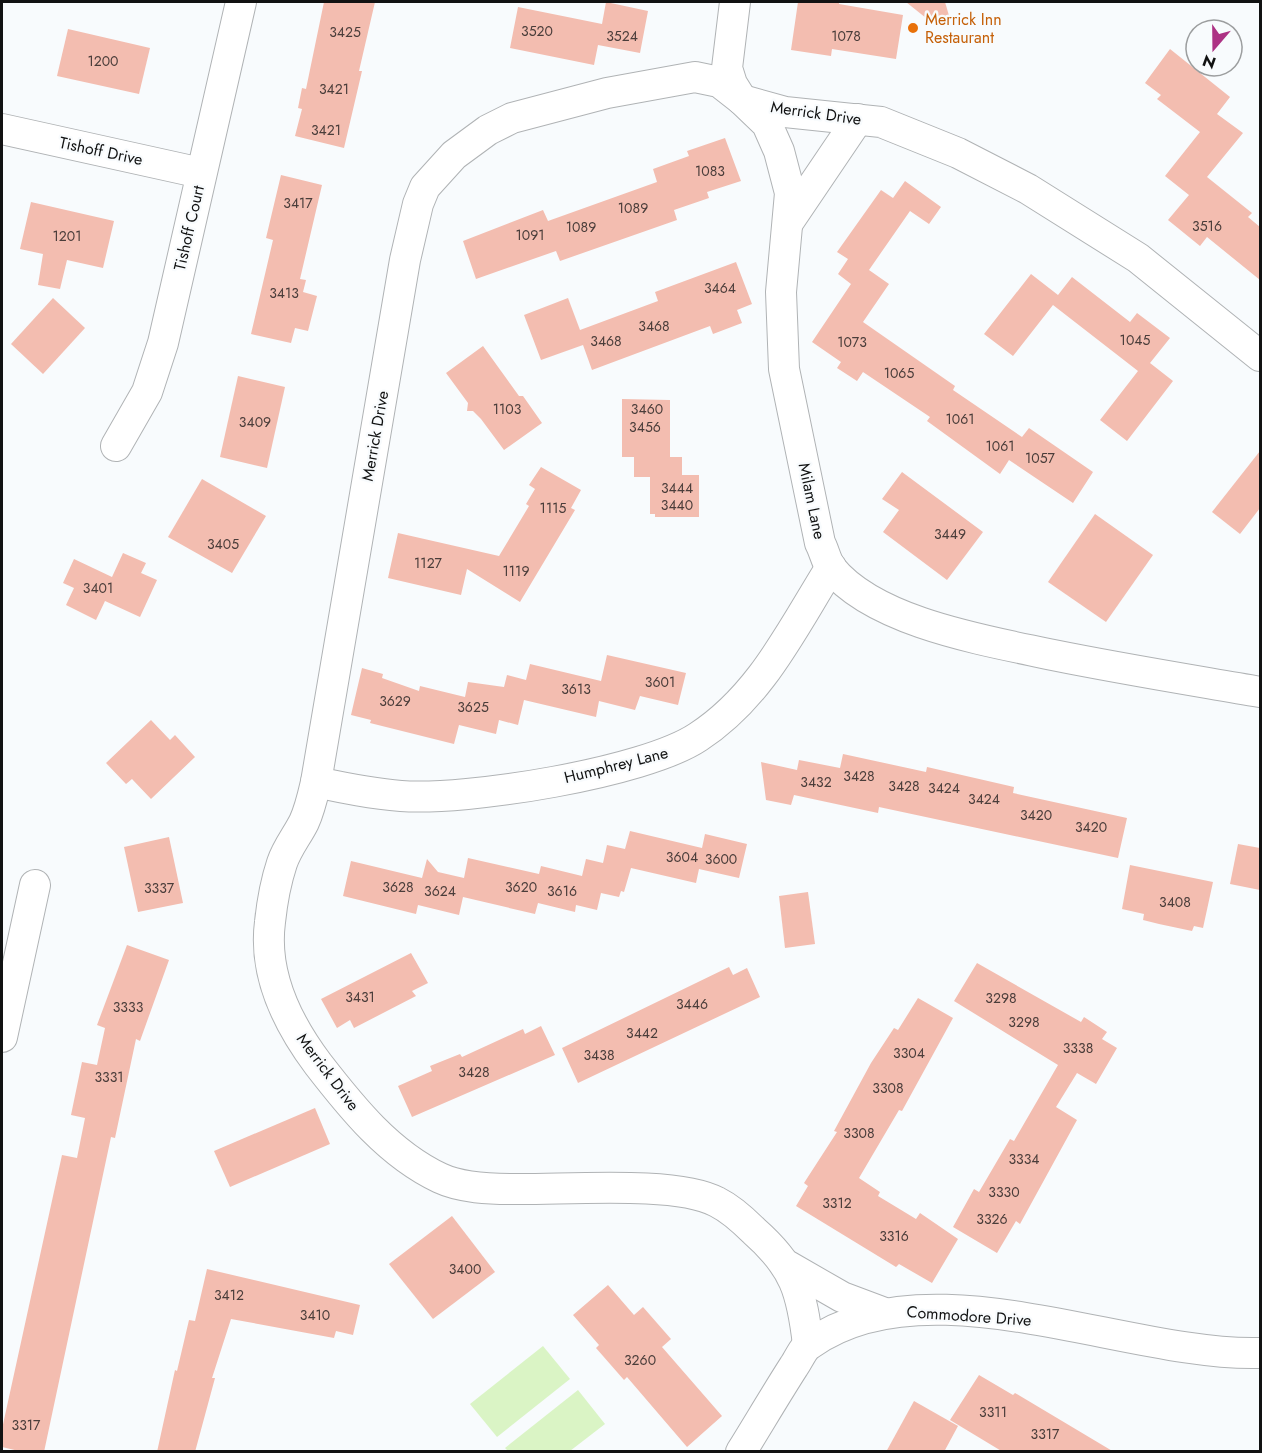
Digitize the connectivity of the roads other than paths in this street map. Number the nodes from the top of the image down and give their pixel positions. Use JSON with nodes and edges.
{"nodes":[{"id":1,"x":241,"y":2,"type":"edge"},
{"id":2,"x":735,"y":2,"type":"edge"},
{"id":3,"x":742,"y":100,"type":"junction"},
{"id":4,"x":858,"y":119,"type":"junction"},
{"id":5,"x":2,"y":129,"type":"edge"},
{"id":6,"x":201,"y":173,"type":"junction"},
{"id":7,"x":789,"y":221,"type":"junction"},
{"id":8,"x":1260,"y":356,"type":"edge"},
{"id":9,"x":116,"y":446,"type":"dead end"},
{"id":10,"x":831,"y":567,"type":"junction"},
{"id":11,"x":1260,"y":692,"type":"edge"},
{"id":12,"x":316,"y":782,"type":"junction"},
{"id":13,"x":35,"y":885,"type":"dead end"},
{"id":14,"x":2,"y":1037,"type":"edge"},
{"id":15,"x":788,"y":1266,"type":"junction"},
{"id":16,"x":882,"y":1312,"type":"junction"},
{"id":17,"x":808,"y":1345,"type":"junction"},
{"id":18,"x":1260,"y":1353,"type":"edge"},
{"id":19,"x":741,"y":1452,"type":"edge"}],
"edges":[{"from":1,"to":6,"type":"street","name":"Tishoff Court"},
{"from":2,"to":3,"type":"street","name":"Milam Lane"},
{"from":3,"to":4,"type":"street","name":"Merrick Drive"},
{"from":3,"to":7,"type":"street","name":"Milam Lane"},
{"from":3,"to":12,"type":"street","name":"Merrick Drive"},
{"from":4,"to":7,"type":"street"},
{"from":4,"to":8,"type":"street","name":"Merrick Drive"},
{"from":5,"to":6,"type":"street","name":"Tishoff Drive"},
{"from":6,"to":9,"type":"street","name":"Tishoff Court"},
{"from":7,"to":10,"type":"street","name":"Milam Lane"},
{"from":10,"to":11,"type":"street","name":"Milam Lane"},
{"from":10,"to":12,"type":"street","name":"Humphrey Lane"},
{"from":12,"to":15,"type":"street","name":"Merrick Drive"},
{"from":13,"to":14,"type":"street"},
{"from":15,"to":16,"type":"street","name":"Merrick Drive"},
{"from":15,"to":17,"type":"street","name":"Merrick Drive"},
{"from":16,"to":17,"type":"street","name":"Commodore Drive"},
{"from":16,"to":18,"type":"street","name":"Commodore Drive"},
{"from":17,"to":19,"type":"street"}]}
